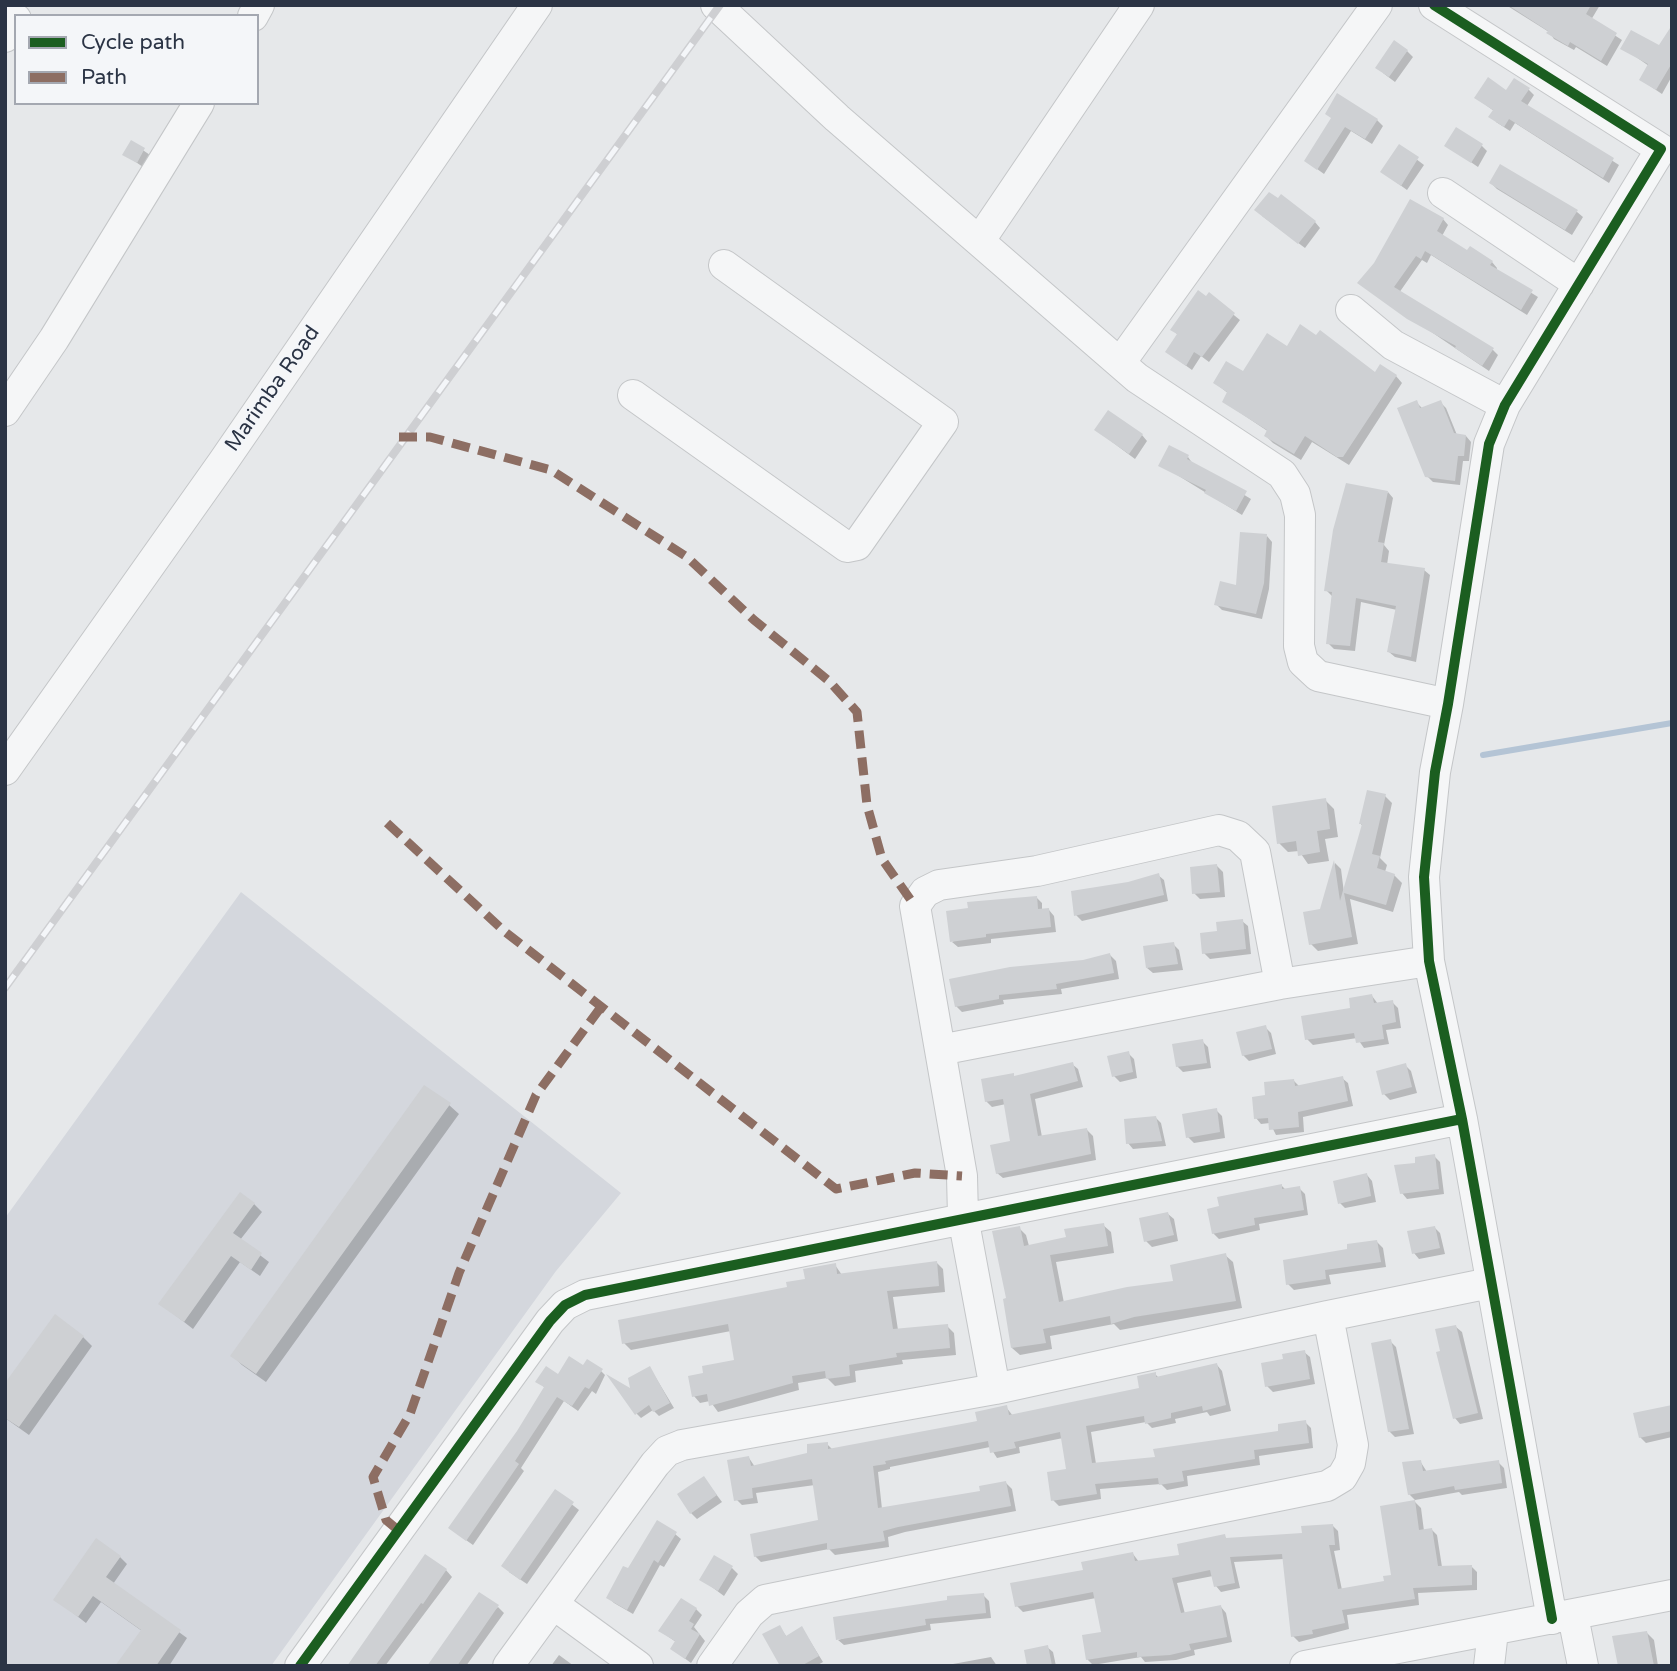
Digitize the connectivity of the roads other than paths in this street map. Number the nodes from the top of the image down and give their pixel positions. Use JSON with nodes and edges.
{"nodes":[{"id":1,"x":537,"y":5,"type":"edge"},
{"id":2,"x":716,"y":5,"type":"edge"},
{"id":3,"x":1139,"y":5,"type":"edge"},
{"id":4,"x":1377,"y":5,"type":"edge"},
{"id":5,"x":1434,"y":5,"type":"edge"},
{"id":6,"x":198,"y":105,"type":"edge"},
{"id":7,"x":1443,"y":193,"type":"dead end"},
{"id":8,"x":980,"y":240,"type":"junction"},
{"id":9,"x":724,"y":265,"type":"dead end"},
{"id":10,"x":1579,"y":284,"type":"junction"},
{"id":11,"x":1351,"y":310,"type":"dead end"},
{"id":12,"x":1120,"y":363,"type":"junction"},
{"id":13,"x":633,"y":395,"type":"dead end"},
{"id":14,"x":1505,"y":405,"type":"junction"},
{"id":15,"x":5,"y":411,"type":"edge"},
{"id":16,"x":1448,"y":704,"type":"junction"},
{"id":17,"x":5,"y":770,"type":"edge"},
{"id":18,"x":1429,"y":961,"type":"junction"},
{"id":19,"x":1280,"y":984,"type":"junction"},
{"id":20,"x":940,"y":1050,"type":"junction"},
{"id":21,"x":1462,"y":1119,"type":"junction"},
{"id":22,"x":963,"y":1217,"type":"junction"},
{"id":23,"x":1490,"y":1283,"type":"junction"},
{"id":24,"x":1328,"y":1316,"type":"junction"},
{"id":25,"x":995,"y":1389,"type":"junction"},
{"id":26,"x":1672,"y":1595,"type":"edge"},
{"id":27,"x":552,"y":1604,"type":"junction"},
{"id":28,"x":1562,"y":1618,"type":"junction"},
{"id":29,"x":1493,"y":1631,"type":"junction"},
{"id":30,"x":300,"y":1666,"type":"edge"},
{"id":31,"x":508,"y":1666,"type":"edge"},
{"id":32,"x":638,"y":1666,"type":"edge"},
{"id":33,"x":712,"y":1666,"type":"edge"},
{"id":34,"x":1305,"y":1666,"type":"edge"},
{"id":35,"x":1489,"y":1666,"type":"edge"},
{"id":36,"x":1583,"y":1666,"type":"edge"}],
"edges":[{"from":1,"to":17,"type":"street","name":"Marimba Road"},
{"from":2,"to":8,"type":"street"},
{"from":3,"to":8,"type":"street"},
{"from":4,"to":12,"type":"street"},
{"from":5,"to":10,"type":"street"},
{"from":6,"to":15,"type":"street"},
{"from":7,"to":10,"type":"street"},
{"from":8,"to":12,"type":"street"},
{"from":9,"to":13,"type":"street"},
{"from":10,"to":14,"type":"street"},
{"from":11,"to":14,"type":"street"},
{"from":12,"to":16,"type":"street"},
{"from":14,"to":16,"type":"street"},
{"from":16,"to":18,"type":"street"},
{"from":18,"to":19,"type":"street"},
{"from":18,"to":21,"type":"street"},
{"from":19,"to":20,"type":"street"},
{"from":19,"to":20,"type":"street"},
{"from":20,"to":22,"type":"street"},
{"from":21,"to":22,"type":"street"},
{"from":21,"to":23,"type":"street"},
{"from":22,"to":25,"type":"street"},
{"from":22,"to":30,"type":"street"},
{"from":23,"to":24,"type":"street"},
{"from":23,"to":28,"type":"street"},
{"from":24,"to":25,"type":"street"},
{"from":24,"to":33,"type":"street"},
{"from":25,"to":27,"type":"street"},
{"from":26,"to":28,"type":"street"},
{"from":27,"to":31,"type":"street"},
{"from":27,"to":32,"type":"street"},
{"from":28,"to":29,"type":"street"},
{"from":28,"to":36,"type":"street"},
{"from":29,"to":34,"type":"street"},
{"from":29,"to":35,"type":"street"}]}
